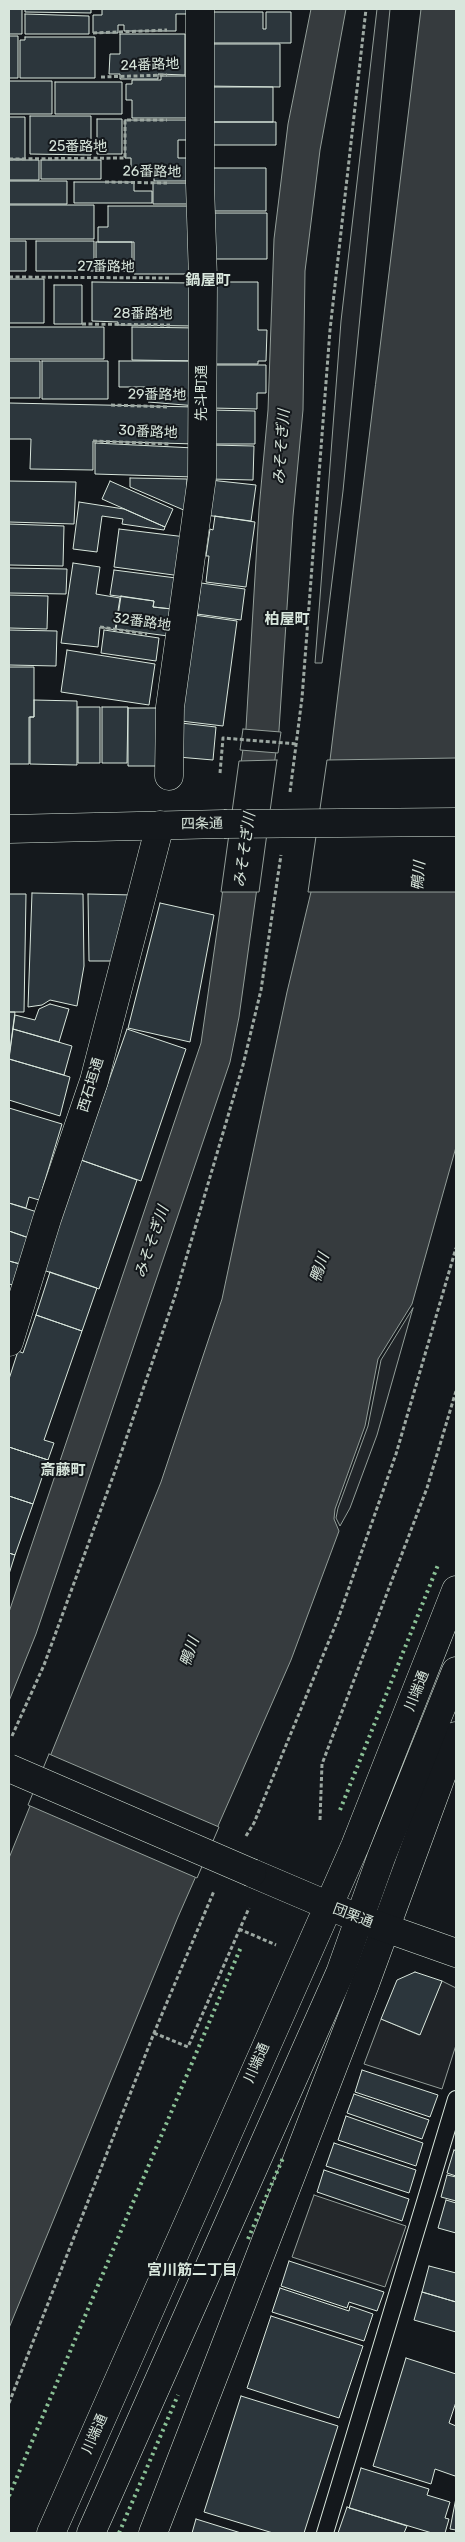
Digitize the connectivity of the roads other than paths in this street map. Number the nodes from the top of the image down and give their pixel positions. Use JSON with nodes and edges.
{"nodes":[{"id":1,"x":200,"y":19,"type":"edge"},
{"id":2,"x":169,"y":776,"type":"dead end"},
{"id":3,"x":456,"y":822,"type":"edge"},
{"id":4,"x":160,"y":825,"type":"junction"},
{"id":5,"x":9,"y":829,"type":"edge"},
{"id":6,"x":9,"y":1342,"type":"edge"},
{"id":7,"x":456,"y":1590,"type":"edge"},
{"id":8,"x":456,"y":1671,"type":"edge"},
{"id":9,"x":456,"y":1736,"type":"edge"},
{"id":10,"x":9,"y":1768,"type":"edge"},
{"id":11,"x":327,"y":1906,"type":"junction"},
{"id":12,"x":360,"y":1919,"type":"junction"},
{"id":13,"x":386,"y":1928,"type":"junction"},
{"id":14,"x":456,"y":1953,"type":"edge"},
{"id":15,"x":456,"y":2099,"type":"edge"},
{"id":16,"x":52,"y":2533,"type":"edge"},
{"id":17,"x":91,"y":2533,"type":"edge"},
{"id":18,"x":153,"y":2533,"type":"edge"},
{"id":19,"x":325,"y":2533,"type":"edge"}],
"edges":[{"from":1,"to":2,"type":"street","name":"先斗町通"},
{"from":3,"to":4,"type":"street","name":"四条通","bridge":true},
{"from":4,"to":5,"type":"street","name":"四条通"},
{"from":4,"to":6,"type":"street","name":"西石垣通"},
{"from":7,"to":11,"type":"street","name":"川端通"},
{"from":8,"to":12,"type":"street","name":"川端通"},
{"from":9,"to":13,"type":"street"},
{"from":10,"to":11,"type":"street","name":"団栗通","bridge":true},
{"from":11,"to":12,"type":"street","name":"団栗通"},
{"from":11,"to":16,"type":"street","name":"川端通"},
{"from":12,"to":13,"type":"street","name":"団栗通"},
{"from":12,"to":17,"type":"street","name":"川端通"},
{"from":13,"to":14,"type":"street","name":"団栗通"},
{"from":13,"to":18,"type":"street"},
{"from":15,"to":19,"type":"lane"}]}
